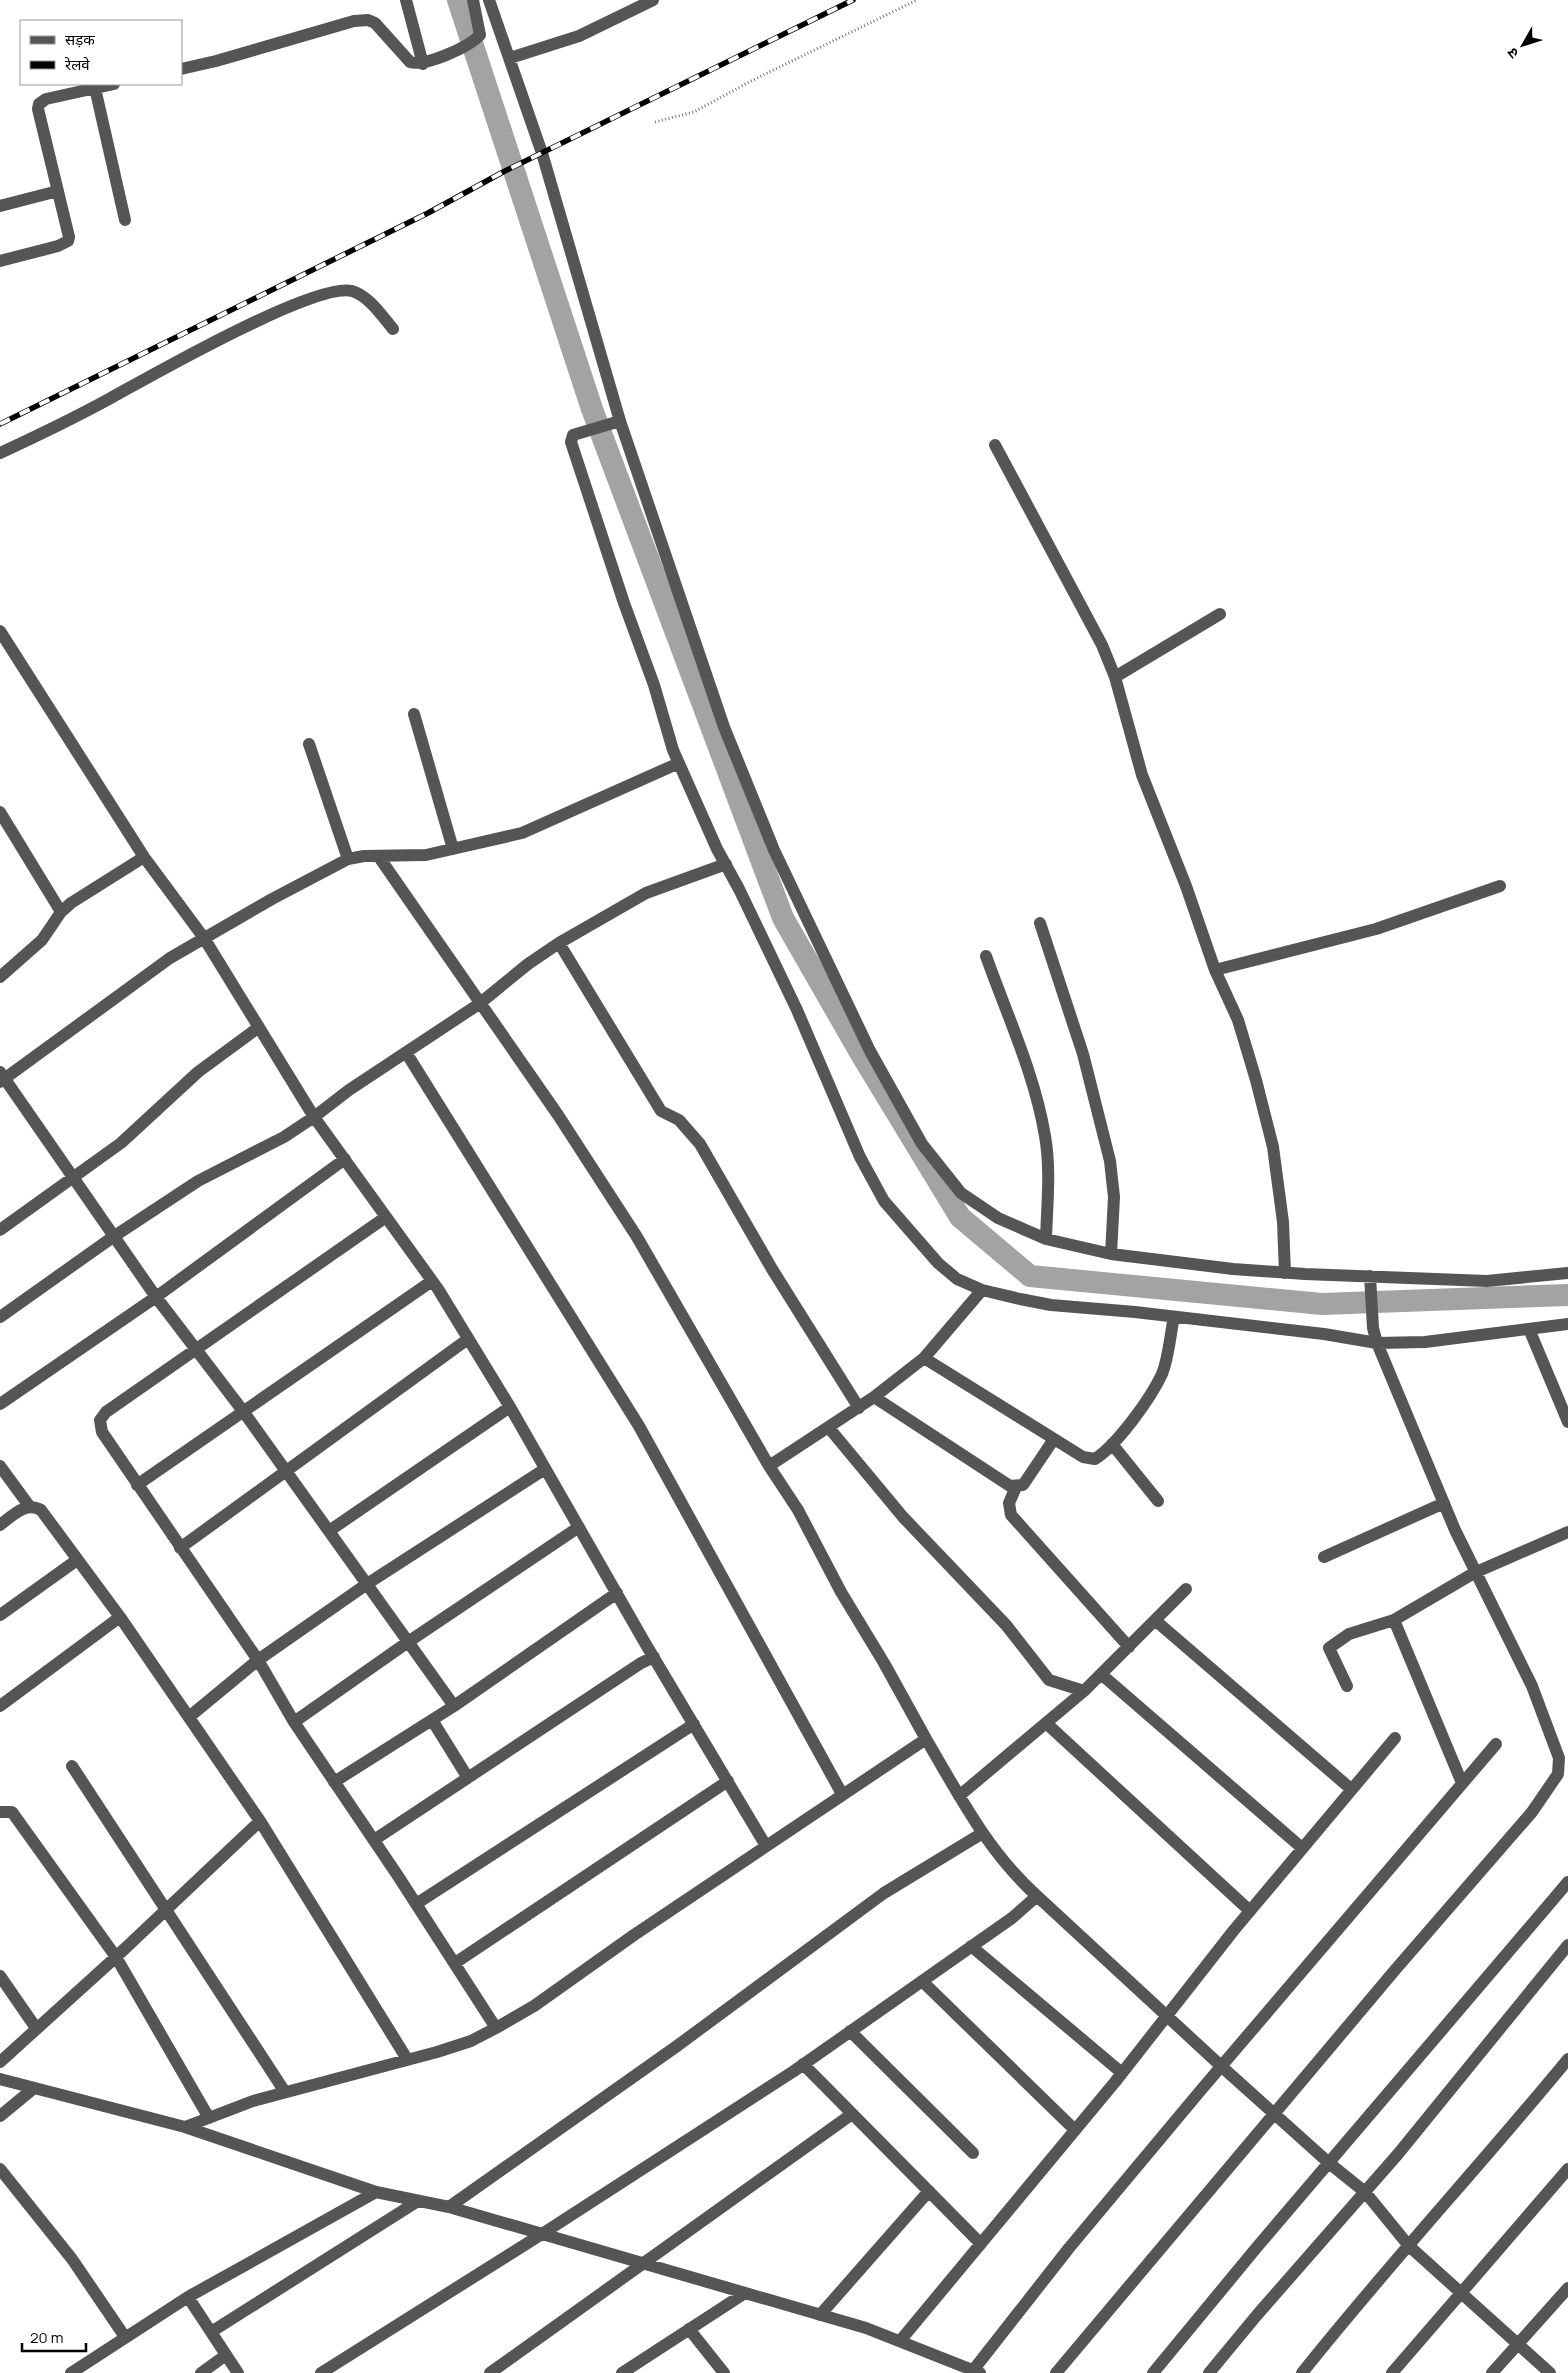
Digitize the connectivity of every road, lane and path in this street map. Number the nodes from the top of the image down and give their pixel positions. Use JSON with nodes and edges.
{"nodes":[{"id":1,"x":406,"y":0,"type":"edge"},
{"id":2,"x":473,"y":0,"type":"edge"},
{"id":3,"x":489,"y":0,"type":"edge"},
{"id":4,"x":653,"y":0,"type":"edge"},
{"id":5,"x":917,"y":0,"type":"edge"},
{"id":6,"x":510,"y":58,"type":"junction"},
{"id":7,"x":423,"y":64,"type":"junction"},
{"id":8,"x":182,"y":69,"type":"edge"},
{"id":9,"x":109,"y":85,"type":"edge"},
{"id":10,"x":95,"y":88,"type":"junction"},
{"id":11,"x":655,"y":122,"type":"dead end"},
{"id":12,"x":58,"y":191,"type":"junction"},
{"id":13,"x":0,"y":206,"type":"edge"},
{"id":14,"x":125,"y":220,"type":"dead end"},
{"id":15,"x":0,"y":261,"type":"edge"},
{"id":16,"x":393,"y":329,"type":"dead end"},
{"id":17,"x":620,"y":421,"type":"junction"},
{"id":18,"x":996,"y":445,"type":"dead end"},
{"id":19,"x":0,"y":452,"type":"edge"},
{"id":20,"x":1220,"y":614,"type":"dead end"},
{"id":21,"x":0,"y":630,"type":"edge"},
{"id":22,"x":1115,"y":677,"type":"junction"},
{"id":23,"x":414,"y":714,"type":"dead end"},
{"id":24,"x":309,"y":744,"type":"dead end"},
{"id":25,"x":679,"y":763,"type":"junction"},
{"id":26,"x":0,"y":812,"type":"edge"},
{"id":27,"x":453,"y":849,"type":"junction"},
{"id":28,"x":144,"y":856,"type":"junction"},
{"id":29,"x":379,"y":857,"type":"junction"},
{"id":30,"x":348,"y":858,"type":"junction"},
{"id":31,"x":726,"y":864,"type":"junction"},
{"id":32,"x":1500,"y":886,"type":"dead end"},
{"id":33,"x":61,"y":912,"type":"junction"},
{"id":34,"x":1040,"y":923,"type":"dead end"},
{"id":35,"x":204,"y":938,"type":"junction"},
{"id":36,"x":559,"y":942,"type":"junction"},
{"id":37,"x":986,"y":956,"type":"dead end"},
{"id":38,"x":1215,"y":970,"type":"junction"},
{"id":39,"x":0,"y":977,"type":"edge"},
{"id":40,"x":479,"y":1004,"type":"junction"},
{"id":41,"x":259,"y":1027,"type":"junction"},
{"id":42,"x":407,"y":1054,"type":"junction"},
{"id":43,"x":2,"y":1078,"type":"edge"},
{"id":44,"x":314,"y":1117,"type":"junction"},
{"id":45,"x":345,"y":1159,"type":"junction"},
{"id":46,"x":72,"y":1178,"type":"junction"},
{"id":47,"x":386,"y":1217,"type":"junction"},
{"id":48,"x":0,"y":1230,"type":"edge"},
{"id":49,"x":113,"y":1237,"type":"junction"},
{"id":50,"x":1046,"y":1239,"type":"junction"},
{"id":51,"x":1111,"y":1254,"type":"junction"},
{"id":52,"x":1568,"y":1272,"type":"edge"},
{"id":53,"x":1285,"y":1273,"type":"junction"},
{"id":54,"x":1370,"y":1276,"type":"junction"},
{"id":55,"x":432,"y":1281,"type":"junction"},
{"id":56,"x":982,"y":1290,"type":"junction"},
{"id":57,"x":156,"y":1297,"type":"junction"},
{"id":58,"x":0,"y":1317,"type":"edge"},
{"id":59,"x":1174,"y":1317,"type":"junction"},
{"id":60,"x":1568,"y":1324,"type":"edge"},
{"id":61,"x":1529,"y":1329,"type":"junction"},
{"id":62,"x":468,"y":1339,"type":"junction"},
{"id":63,"x":1376,"y":1343,"type":"junction"},
{"id":64,"x":196,"y":1348,"type":"junction"},
{"id":65,"x":924,"y":1358,"type":"junction"},
{"id":66,"x":874,"y":1397,"type":"junction"},
{"id":67,"x":0,"y":1404,"type":"edge"},
{"id":68,"x":510,"y":1407,"type":"junction"},
{"id":69,"x":859,"y":1408,"type":"junction"},
{"id":70,"x":244,"y":1411,"type":"junction"},
{"id":71,"x":1568,"y":1422,"type":"edge"},
{"id":72,"x":829,"y":1428,"type":"junction"},
{"id":73,"x":1054,"y":1439,"type":"junction"},
{"id":74,"x":1112,"y":1444,"type":"junction"},
{"id":75,"x":0,"y":1466,"type":"edge"},
{"id":76,"x":769,"y":1466,"type":"junction"},
{"id":77,"x":546,"y":1469,"type":"junction"},
{"id":78,"x":286,"y":1470,"type":"junction"},
{"id":79,"x":137,"y":1486,"type":"junction"},
{"id":80,"x":1016,"y":1487,"type":"junction"},
{"id":81,"x":1158,"y":1501,"type":"dead end"},
{"id":82,"x":1444,"y":1503,"type":"junction"},
{"id":83,"x":30,"y":1507,"type":"junction"},
{"id":84,"x":0,"y":1525,"type":"edge"},
{"id":85,"x":579,"y":1527,"type":"junction"},
{"id":86,"x":329,"y":1531,"type":"junction"},
{"id":87,"x":1568,"y":1532,"type":"edge"},
{"id":88,"x":180,"y":1548,"type":"junction"},
{"id":89,"x":1324,"y":1557,"type":"dead end"},
{"id":90,"x":77,"y":1560,"type":"junction"},
{"id":91,"x":1474,"y":1573,"type":"junction"},
{"id":92,"x":367,"y":1584,"type":"junction"},
{"id":93,"x":1186,"y":1589,"type":"dead end"},
{"id":94,"x":617,"y":1593,"type":"junction"},
{"id":95,"x":0,"y":1615,"type":"edge"},
{"id":96,"x":120,"y":1616,"type":"junction"},
{"id":97,"x":1394,"y":1620,"type":"junction"},
{"id":98,"x":1156,"y":1621,"type":"junction"},
{"id":99,"x":408,"y":1642,"type":"junction"},
{"id":100,"x":1129,"y":1647,"type":"junction"},
{"id":101,"x":654,"y":1657,"type":"junction"},
{"id":102,"x":258,"y":1660,"type":"junction"},
{"id":103,"x":1101,"y":1674,"type":"junction"},
{"id":104,"x":1347,"y":1686,"type":"dead end"},
{"id":105,"x":1084,"y":1691,"type":"junction"},
{"id":106,"x":0,"y":1706,"type":"edge"},
{"id":107,"x":454,"y":1706,"type":"junction"},
{"id":108,"x":189,"y":1717,"type":"junction"},
{"id":109,"x":432,"y":1720,"type":"junction"},
{"id":110,"x":294,"y":1722,"type":"junction"},
{"id":111,"x":1046,"y":1723,"type":"junction"},
{"id":112,"x":694,"y":1724,"type":"junction"},
{"id":113,"x":1394,"y":1738,"type":"dead end"},
{"id":114,"x":926,"y":1739,"type":"junction"},
{"id":115,"x":1496,"y":1744,"type":"dead end"},
{"id":116,"x":1564,"y":1757,"type":"edge"},
{"id":117,"x":72,"y":1766,"type":"dead end"},
{"id":118,"x":468,"y":1778,"type":"junction"},
{"id":119,"x":728,"y":1781,"type":"junction"},
{"id":120,"x":334,"y":1782,"type":"junction"},
{"id":121,"x":1462,"y":1783,"type":"junction"},
{"id":122,"x":1351,"y":1789,"type":"junction"},
{"id":123,"x":842,"y":1794,"type":"junction"},
{"id":124,"x":959,"y":1796,"type":"junction"},
{"id":125,"x":0,"y":1812,"type":"edge"},
{"id":126,"x":260,"y":1821,"type":"junction"},
{"id":127,"x":981,"y":1834,"type":"junction"},
{"id":128,"x":374,"y":1840,"type":"junction"},
{"id":129,"x":766,"y":1846,"type":"junction"},
{"id":130,"x":1302,"y":1848,"type":"junction"},
{"id":131,"x":1568,"y":1882,"type":"edge"},
{"id":132,"x":1037,"y":1896,"type":"junction"},
{"id":133,"x":416,"y":1904,"type":"junction"},
{"id":134,"x":165,"y":1910,"type":"junction"},
{"id":135,"x":1250,"y":1911,"type":"junction"},
{"id":136,"x":1568,"y":1945,"type":"edge"},
{"id":137,"x":971,"y":1946,"type":"junction"},
{"id":138,"x":116,"y":1957,"type":"junction"},
{"id":139,"x":455,"y":1964,"type":"junction"},
{"id":140,"x":0,"y":1976,"type":"edge"},
{"id":141,"x":922,"y":1981,"type":"junction"},
{"id":142,"x":1166,"y":2016,"type":"junction"},
{"id":143,"x":36,"y":2028,"type":"junction"},
{"id":144,"x":496,"y":2028,"type":"junction"},
{"id":145,"x":850,"y":2031,"type":"junction"},
{"id":146,"x":408,"y":2059,"type":"junction"},
{"id":147,"x":1568,"y":2059,"type":"edge"},
{"id":148,"x":0,"y":2062,"type":"edge"},
{"id":149,"x":803,"y":2064,"type":"junction"},
{"id":150,"x":1221,"y":2066,"type":"junction"},
{"id":151,"x":1122,"y":2073,"type":"junction"},
{"id":152,"x":0,"y":2078,"type":"edge"},
{"id":153,"x":34,"y":2088,"type":"junction"},
{"id":154,"x":285,"y":2092,"type":"junction"},
{"id":155,"x":1275,"y":2113,"type":"junction"},
{"id":156,"x":852,"y":2114,"type":"junction"},
{"id":157,"x":0,"y":2116,"type":"edge"},
{"id":158,"x":209,"y":2118,"type":"junction"},
{"id":159,"x":185,"y":2127,"type":"junction"},
{"id":160,"x":1075,"y":2130,"type":"junction"},
{"id":161,"x":973,"y":2153,"type":"dead end"},
{"id":162,"x":1329,"y":2163,"type":"junction"},
{"id":163,"x":0,"y":2169,"type":"edge"},
{"id":164,"x":1568,"y":2170,"type":"edge"},
{"id":165,"x":929,"y":2191,"type":"junction"},
{"id":166,"x":376,"y":2192,"type":"junction"},
{"id":167,"x":1365,"y":2192,"type":"junction"},
{"id":168,"x":418,"y":2201,"type":"junction"},
{"id":169,"x":449,"y":2207,"type":"junction"},
{"id":170,"x":542,"y":2234,"type":"junction"},
{"id":171,"x":981,"y":2244,"type":"junction"},
{"id":172,"x":1409,"y":2246,"type":"junction"},
{"id":173,"x":643,"y":2264,"type":"junction"},
{"id":174,"x":1568,"y":2288,"type":"edge"},
{"id":175,"x":745,"y":2293,"type":"junction"},
{"id":176,"x":1462,"y":2294,"type":"junction"},
{"id":177,"x":188,"y":2297,"type":"junction"},
{"id":178,"x":820,"y":2315,"type":"junction"},
{"id":179,"x":689,"y":2329,"type":"junction"},
{"id":180,"x":211,"y":2332,"type":"junction"},
{"id":181,"x":125,"y":2337,"type":"junction"},
{"id":182,"x":900,"y":2341,"type":"junction"},
{"id":183,"x":1518,"y":2343,"type":"junction"},
{"id":184,"x":226,"y":2355,"type":"junction"},
{"id":185,"x":974,"y":2372,"type":"edge"},
{"id":186,"x":71,"y":2373,"type":"edge"},
{"id":187,"x":201,"y":2373,"type":"edge"},
{"id":188,"x":238,"y":2373,"type":"edge"},
{"id":189,"x":321,"y":2373,"type":"edge"},
{"id":190,"x":490,"y":2373,"type":"edge"},
{"id":191,"x":622,"y":2373,"type":"edge"},
{"id":192,"x":724,"y":2373,"type":"edge"},
{"id":193,"x":1056,"y":2373,"type":"edge"},
{"id":194,"x":1153,"y":2373,"type":"edge"},
{"id":195,"x":1209,"y":2373,"type":"edge"},
{"id":196,"x":1302,"y":2373,"type":"edge"},
{"id":197,"x":1392,"y":2373,"type":"edge"},
{"id":198,"x":1492,"y":2373,"type":"edge"},
{"id":199,"x":1550,"y":2373,"type":"edge"}],
"edges":[{"from":1,"to":7,"type":"street"},
{"from":2,"to":7,"type":"street"},
{"from":3,"to":6,"type":"street"},
{"from":4,"to":6,"type":"street"},
{"from":5,"to":11,"type":"path"},
{"from":6,"to":17,"type":"street"},
{"from":7,"to":8,"type":"street"},
{"from":9,"to":10,"type":"street"},
{"from":10,"to":12,"type":"street"},
{"from":10,"to":14,"type":"street"},
{"from":12,"to":13,"type":"street"},
{"from":12,"to":15,"type":"street"},
{"from":16,"to":19,"type":"street"},
{"from":17,"to":25,"type":"street"},
{"from":17,"to":50,"type":"street"},
{"from":18,"to":22,"type":"street"},
{"from":20,"to":22,"type":"street"},
{"from":21,"to":28,"type":"street"},
{"from":22,"to":38,"type":"street"},
{"from":23,"to":27,"type":"street"},
{"from":24,"to":30,"type":"street"},
{"from":25,"to":27,"type":"street"},
{"from":25,"to":31,"type":"street"},
{"from":26,"to":33,"type":"street"},
{"from":27,"to":29,"type":"street"},
{"from":28,"to":33,"type":"street"},
{"from":28,"to":35,"type":"street"},
{"from":29,"to":30,"type":"street"},
{"from":29,"to":40,"type":"street"},
{"from":30,"to":35,"type":"street"},
{"from":31,"to":36,"type":"street"},
{"from":31,"to":56,"type":"street"},
{"from":32,"to":38,"type":"street"},
{"from":33,"to":39,"type":"street"},
{"from":34,"to":51,"type":"street"},
{"from":35,"to":41,"type":"street"},
{"from":35,"to":43,"type":"street"},
{"from":36,"to":40,"type":"street"},
{"from":36,"to":69,"type":"street"},
{"from":37,"to":50,"type":"street"},
{"from":38,"to":53,"type":"street"},
{"from":40,"to":42,"type":"street"},
{"from":40,"to":76,"type":"street"},
{"from":41,"to":44,"type":"street"},
{"from":41,"to":46,"type":"street"},
{"from":42,"to":44,"type":"street"},
{"from":42,"to":123,"type":"street"},
{"from":43,"to":46,"type":"street"},
{"from":44,"to":45,"type":"street"},
{"from":44,"to":49,"type":"street"},
{"from":45,"to":47,"type":"street"},
{"from":45,"to":57,"type":"street"},
{"from":46,"to":48,"type":"street"},
{"from":46,"to":49,"type":"street"},
{"from":47,"to":55,"type":"street"},
{"from":47,"to":64,"type":"street"},
{"from":49,"to":57,"type":"street"},
{"from":49,"to":58,"type":"street"},
{"from":50,"to":51,"type":"street"},
{"from":51,"to":53,"type":"street"},
{"from":52,"to":54,"type":"street"},
{"from":53,"to":54,"type":"street"},
{"from":54,"to":63,"type":"street"},
{"from":55,"to":62,"type":"street"},
{"from":55,"to":70,"type":"street"},
{"from":56,"to":59,"type":"street"},
{"from":56,"to":65,"type":"street"},
{"from":57,"to":64,"type":"street"},
{"from":57,"to":67,"type":"street"},
{"from":59,"to":63,"type":"street"},
{"from":59,"to":74,"type":"street"},
{"from":60,"to":61,"type":"street"},
{"from":61,"to":63,"type":"street"},
{"from":61,"to":71,"type":"street"},
{"from":62,"to":68,"type":"street"},
{"from":62,"to":78,"type":"street"},
{"from":63,"to":82,"type":"street"},
{"from":64,"to":70,"type":"street"},
{"from":64,"to":79,"type":"street"},
{"from":65,"to":66,"type":"street"},
{"from":65,"to":73,"type":"street"},
{"from":66,"to":69,"type":"street"},
{"from":66,"to":80,"type":"street"},
{"from":68,"to":77,"type":"street"},
{"from":68,"to":86,"type":"street"},
{"from":69,"to":72,"type":"street"},
{"from":70,"to":78,"type":"street"},
{"from":70,"to":79,"type":"street"},
{"from":72,"to":76,"type":"street"},
{"from":72,"to":105,"type":"street"},
{"from":73,"to":74,"type":"street"},
{"from":73,"to":80,"type":"street"},
{"from":74,"to":81,"type":"street"},
{"from":75,"to":83,"type":"street"},
{"from":76,"to":114,"type":"street"},
{"from":77,"to":85,"type":"street"},
{"from":77,"to":92,"type":"street"},
{"from":78,"to":86,"type":"street"},
{"from":78,"to":88,"type":"street"},
{"from":79,"to":88,"type":"street"},
{"from":80,"to":100,"type":"street"},
{"from":82,"to":89,"type":"street"},
{"from":82,"to":91,"type":"street"},
{"from":83,"to":84,"type":"street"},
{"from":83,"to":90,"type":"street"},
{"from":85,"to":94,"type":"street"},
{"from":85,"to":99,"type":"street"},
{"from":86,"to":92,"type":"street"},
{"from":87,"to":91,"type":"street"},
{"from":88,"to":102,"type":"street"},
{"from":90,"to":95,"type":"street"},
{"from":90,"to":96,"type":"street"},
{"from":91,"to":97,"type":"street"},
{"from":91,"to":116,"type":"street"},
{"from":92,"to":99,"type":"street"},
{"from":92,"to":102,"type":"street"},
{"from":93,"to":98,"type":"street"},
{"from":94,"to":101,"type":"street"},
{"from":94,"to":107,"type":"street"},
{"from":96,"to":106,"type":"street"},
{"from":96,"to":108,"type":"street"},
{"from":97,"to":104,"type":"street"},
{"from":97,"to":121,"type":"street"},
{"from":98,"to":100,"type":"street"},
{"from":98,"to":122,"type":"street"},
{"from":99,"to":107,"type":"street"},
{"from":99,"to":110,"type":"street"},
{"from":100,"to":103,"type":"street"},
{"from":101,"to":112,"type":"street"},
{"from":101,"to":118,"type":"street"},
{"from":102,"to":108,"type":"street"},
{"from":102,"to":110,"type":"street"},
{"from":103,"to":105,"type":"street"},
{"from":103,"to":130,"type":"street"},
{"from":105,"to":111,"type":"street"},
{"from":107,"to":109,"type":"street"},
{"from":108,"to":126,"type":"street"},
{"from":109,"to":118,"type":"street"},
{"from":109,"to":120,"type":"street"},
{"from":110,"to":120,"type":"street"},
{"from":111,"to":124,"type":"street"},
{"from":111,"to":135,"type":"street"},
{"from":112,"to":119,"type":"street"},
{"from":112,"to":133,"type":"street"},
{"from":113,"to":122,"type":"street"},
{"from":114,"to":123,"type":"street"},
{"from":114,"to":124,"type":"street"},
{"from":115,"to":121,"type":"street"},
{"from":116,"to":155,"type":"street"},
{"from":117,"to":134,"type":"street"},
{"from":118,"to":128,"type":"street"},
{"from":119,"to":129,"type":"street"},
{"from":119,"to":139,"type":"street"},
{"from":120,"to":128,"type":"street"},
{"from":121,"to":150,"type":"street"},
{"from":122,"to":130,"type":"street"},
{"from":123,"to":129,"type":"street"},
{"from":124,"to":127,"type":"street"},
{"from":125,"to":138,"type":"street"},
{"from":126,"to":134,"type":"street"},
{"from":126,"to":146,"type":"street"},
{"from":127,"to":132,"type":"street"},
{"from":127,"to":169,"type":"street"},
{"from":128,"to":133,"type":"street"},
{"from":129,"to":144,"type":"street"},
{"from":130,"to":135,"type":"street"},
{"from":131,"to":162,"type":"street"},
{"from":132,"to":137,"type":"street"},
{"from":132,"to":142,"type":"street"},
{"from":133,"to":139,"type":"street"},
{"from":134,"to":138,"type":"street"},
{"from":134,"to":154,"type":"street"},
{"from":135,"to":142,"type":"street"},
{"from":136,"to":167,"type":"street"},
{"from":137,"to":141,"type":"street"},
{"from":137,"to":151,"type":"street"},
{"from":138,"to":143,"type":"street"},
{"from":138,"to":158,"type":"street"},
{"from":139,"to":144,"type":"street"},
{"from":140,"to":143,"type":"street"},
{"from":141,"to":145,"type":"street"},
{"from":141,"to":160,"type":"street"},
{"from":142,"to":150,"type":"street"},
{"from":142,"to":151,"type":"street"},
{"from":143,"to":148,"type":"street"},
{"from":144,"to":146,"type":"street"},
{"from":145,"to":149,"type":"street"},
{"from":145,"to":161,"type":"street"},
{"from":146,"to":154,"type":"street"},
{"from":147,"to":172,"type":"street"},
{"from":149,"to":156,"type":"street"},
{"from":149,"to":170,"type":"street"},
{"from":150,"to":155,"type":"street"},
{"from":150,"to":185,"type":"street"},
{"from":151,"to":160,"type":"street"},
{"from":152,"to":153,"type":"street"},
{"from":153,"to":157,"type":"street"},
{"from":153,"to":159,"type":"street"},
{"from":154,"to":158,"type":"street"},
{"from":155,"to":162,"type":"street"},
{"from":155,"to":193,"type":"street"},
{"from":156,"to":165,"type":"street"},
{"from":156,"to":173,"type":"street"},
{"from":158,"to":159,"type":"street"},
{"from":159,"to":166,"type":"street"},
{"from":160,"to":171,"type":"street"},
{"from":162,"to":167,"type":"street"},
{"from":162,"to":194,"type":"street"},
{"from":163,"to":181,"type":"street"},
{"from":164,"to":176,"type":"street"},
{"from":165,"to":171,"type":"street"},
{"from":165,"to":178,"type":"street"},
{"from":166,"to":168,"type":"street"},
{"from":166,"to":177,"type":"street"},
{"from":167,"to":172,"type":"street"},
{"from":167,"to":195,"type":"street"},
{"from":168,"to":169,"type":"street"},
{"from":168,"to":180,"type":"street"},
{"from":169,"to":170,"type":"street"},
{"from":170,"to":173,"type":"street"},
{"from":170,"to":189,"type":"street"},
{"from":171,"to":182,"type":"street"},
{"from":172,"to":176,"type":"street"},
{"from":172,"to":196,"type":"street"},
{"from":173,"to":175,"type":"street"},
{"from":173,"to":190,"type":"street"},
{"from":174,"to":183,"type":"street"},
{"from":175,"to":178,"type":"street"},
{"from":175,"to":179,"type":"street"},
{"from":176,"to":183,"type":"street"},
{"from":176,"to":197,"type":"street"},
{"from":177,"to":180,"type":"street"},
{"from":177,"to":181,"type":"street"},
{"from":178,"to":182,"type":"street"},
{"from":179,"to":191,"type":"street"},
{"from":179,"to":192,"type":"street"},
{"from":180,"to":184,"type":"street"},
{"from":181,"to":186,"type":"street"},
{"from":182,"to":185,"type":"street"},
{"from":183,"to":198,"type":"street"},
{"from":183,"to":199,"type":"street"},
{"from":184,"to":187,"type":"street"},
{"from":184,"to":188,"type":"street"}]}
